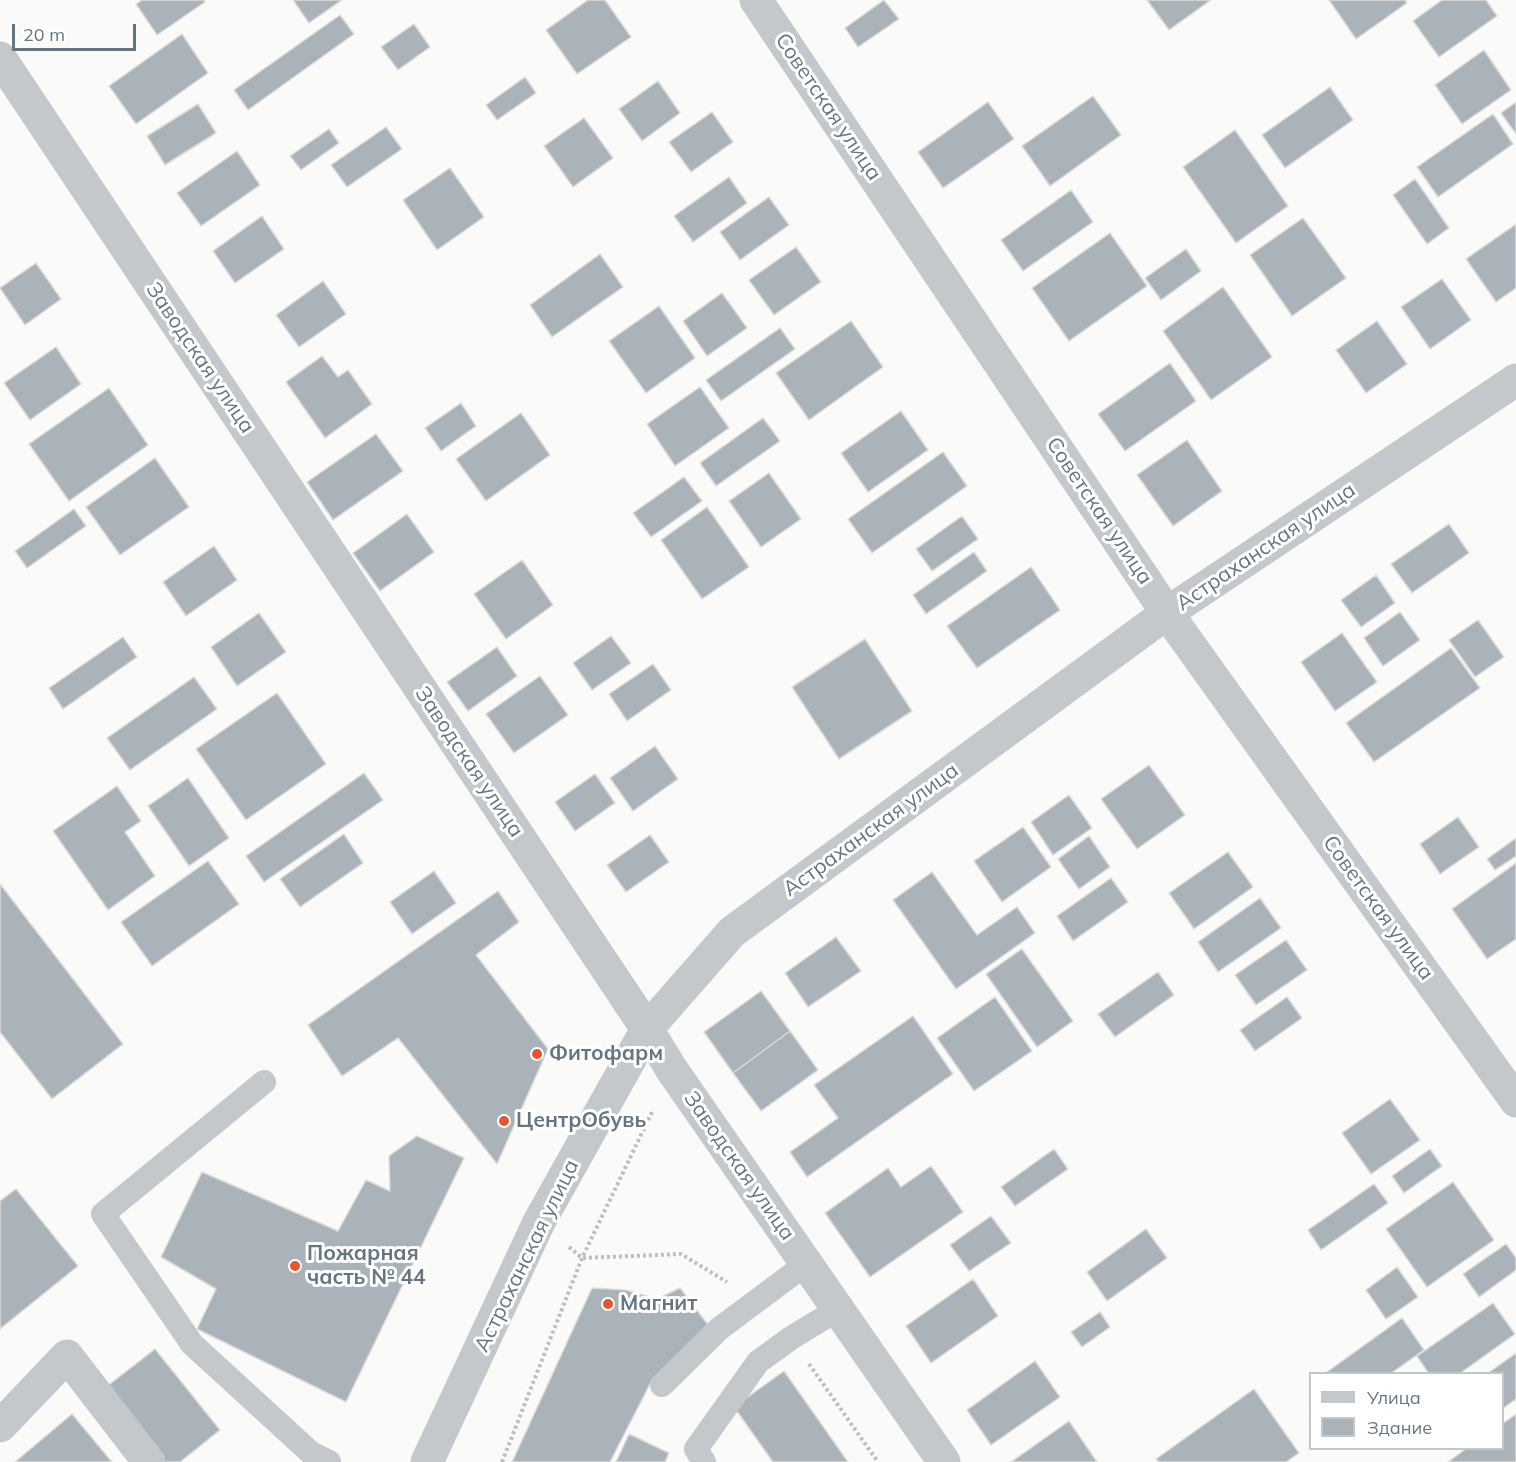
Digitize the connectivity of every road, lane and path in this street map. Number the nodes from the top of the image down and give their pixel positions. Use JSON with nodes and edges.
{"nodes":[{"id":1,"x":756,"y":0,"type":"edge"},
{"id":2,"x":0,"y":58,"type":"edge"},
{"id":3,"x":1516,"y":380,"type":"edge"},
{"id":4,"x":1167,"y":613,"type":"junction"},
{"id":5,"x":647,"y":1029,"type":"junction"},
{"id":6,"x":672,"y":1070,"type":"junction"},
{"id":7,"x":264,"y":1082,"type":"dead end"},
{"id":8,"x":1516,"y":1101,"type":"edge"},
{"id":9,"x":806,"y":1264,"type":"junction"},
{"id":10,"x":837,"y":1310,"type":"junction"},
{"id":11,"x":662,"y":1384,"type":"dead end"},
{"id":12,"x":0,"y":1425,"type":"edge"},
{"id":13,"x":149,"y":1462,"type":"edge"},
{"id":14,"x":329,"y":1462,"type":"edge"},
{"id":15,"x":427,"y":1462,"type":"edge"},
{"id":16,"x":502,"y":1462,"type":"edge"},
{"id":17,"x":704,"y":1462,"type":"edge"},
{"id":18,"x":944,"y":1462,"type":"edge"}],
"edges":[{"from":1,"to":4,"type":"street","name":"Советская улица"},
{"from":2,"to":5,"type":"street","name":"Заводская улица"},
{"from":3,"to":4,"type":"street","name":"Астраханская улица"},
{"from":4,"to":5,"type":"street","name":"Астраханская улица"},
{"from":4,"to":8,"type":"street","name":"Советская улица"},
{"from":5,"to":6,"type":"street","name":"Заводская улица"},
{"from":5,"to":15,"type":"street","name":"Астраханская улица"},
{"from":6,"to":9,"type":"street","name":"Заводская улица"},
{"from":6,"to":16,"type":"path"},
{"from":7,"to":14,"type":"lane"},
{"from":9,"to":10,"type":"street","name":"Заводская улица"},
{"from":9,"to":11,"type":"lane"},
{"from":10,"to":17,"type":"lane"},
{"from":10,"to":18,"type":"street","name":"Заводская улица"},
{"from":12,"to":13,"type":"street"}]}
